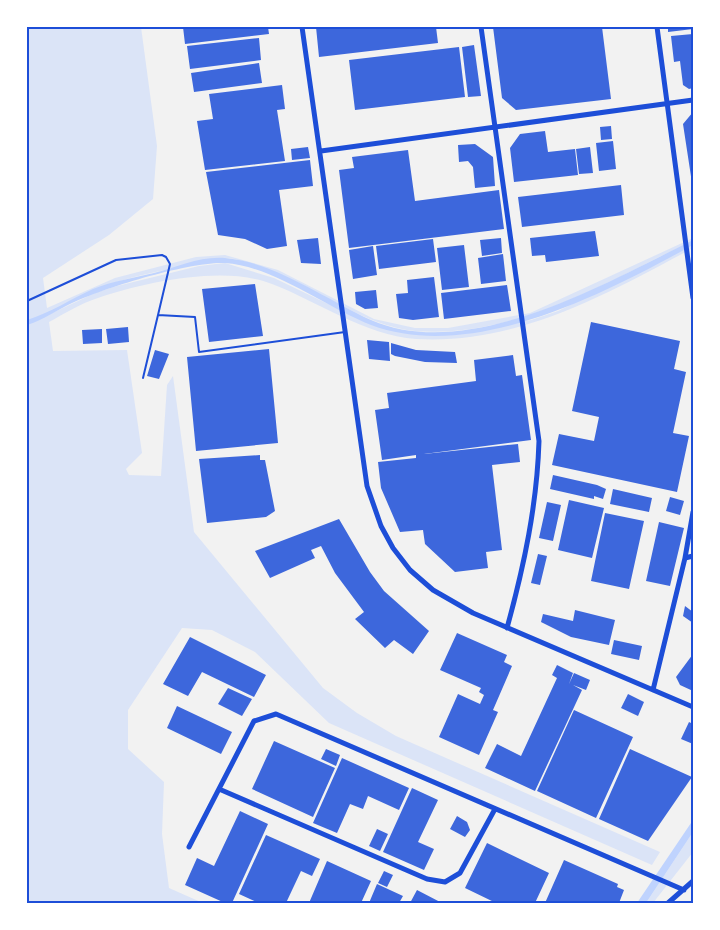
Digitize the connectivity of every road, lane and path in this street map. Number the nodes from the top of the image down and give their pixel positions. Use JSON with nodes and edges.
{"nodes":[{"id":1,"x":302,"y":27,"type":"edge"},
{"id":2,"x":482,"y":27,"type":"edge"},
{"id":3,"x":657,"y":27,"type":"edge"},
{"id":4,"x":693,"y":100,"type":"edge"},
{"id":5,"x":667,"y":103,"type":"junction"},
{"id":6,"x":496,"y":125,"type":"junction"},
{"id":7,"x":321,"y":151,"type":"junction"},
{"id":8,"x":693,"y":298,"type":"edge"},
{"id":9,"x":27,"y":301,"type":"edge"},
{"id":10,"x":158,"y":315,"type":"junction"},
{"id":11,"x":345,"y":332,"type":"junction"},
{"id":12,"x":143,"y":378,"type":"dead end"},
{"id":13,"x":693,"y":512,"type":"edge"},
{"id":14,"x":693,"y":556,"type":"edge"},
{"id":15,"x":686,"y":558,"type":"junction"},
{"id":16,"x":507,"y":628,"type":"junction"},
{"id":17,"x":653,"y":690,"type":"junction"},
{"id":18,"x":693,"y":707,"type":"edge"},
{"id":19,"x":219,"y":789,"type":"junction"},
{"id":20,"x":495,"y":808,"type":"junction"},
{"id":21,"x":189,"y":847,"type":"dead end"},
{"id":22,"x":693,"y":882,"type":"edge"},
{"id":23,"x":684,"y":890,"type":"junction"},
{"id":24,"x":668,"y":903,"type":"edge"}],
"edges":[{"from":1,"to":7,"type":"street"},
{"from":2,"to":6,"type":"street"},
{"from":3,"to":5,"type":"street"},
{"from":4,"to":5,"type":"street"},
{"from":5,"to":6,"type":"street"},
{"from":5,"to":8,"type":"street"},
{"from":6,"to":7,"type":"street"},
{"from":6,"to":16,"type":"street"},
{"from":7,"to":11,"type":"street"},
{"from":9,"to":10,"type":"lane"},
{"from":10,"to":11,"type":"lane"},
{"from":10,"to":12,"type":"lane"},
{"from":11,"to":16,"type":"street"},
{"from":13,"to":15,"type":"street"},
{"from":14,"to":15,"type":"street"},
{"from":15,"to":17,"type":"street"},
{"from":16,"to":17,"type":"street"},
{"from":17,"to":18,"type":"street"},
{"from":19,"to":20,"type":"street"},
{"from":19,"to":20,"type":"street"},
{"from":19,"to":21,"type":"street"},
{"from":20,"to":23,"type":"street"},
{"from":22,"to":23,"type":"street"},
{"from":23,"to":24,"type":"street"}]}
